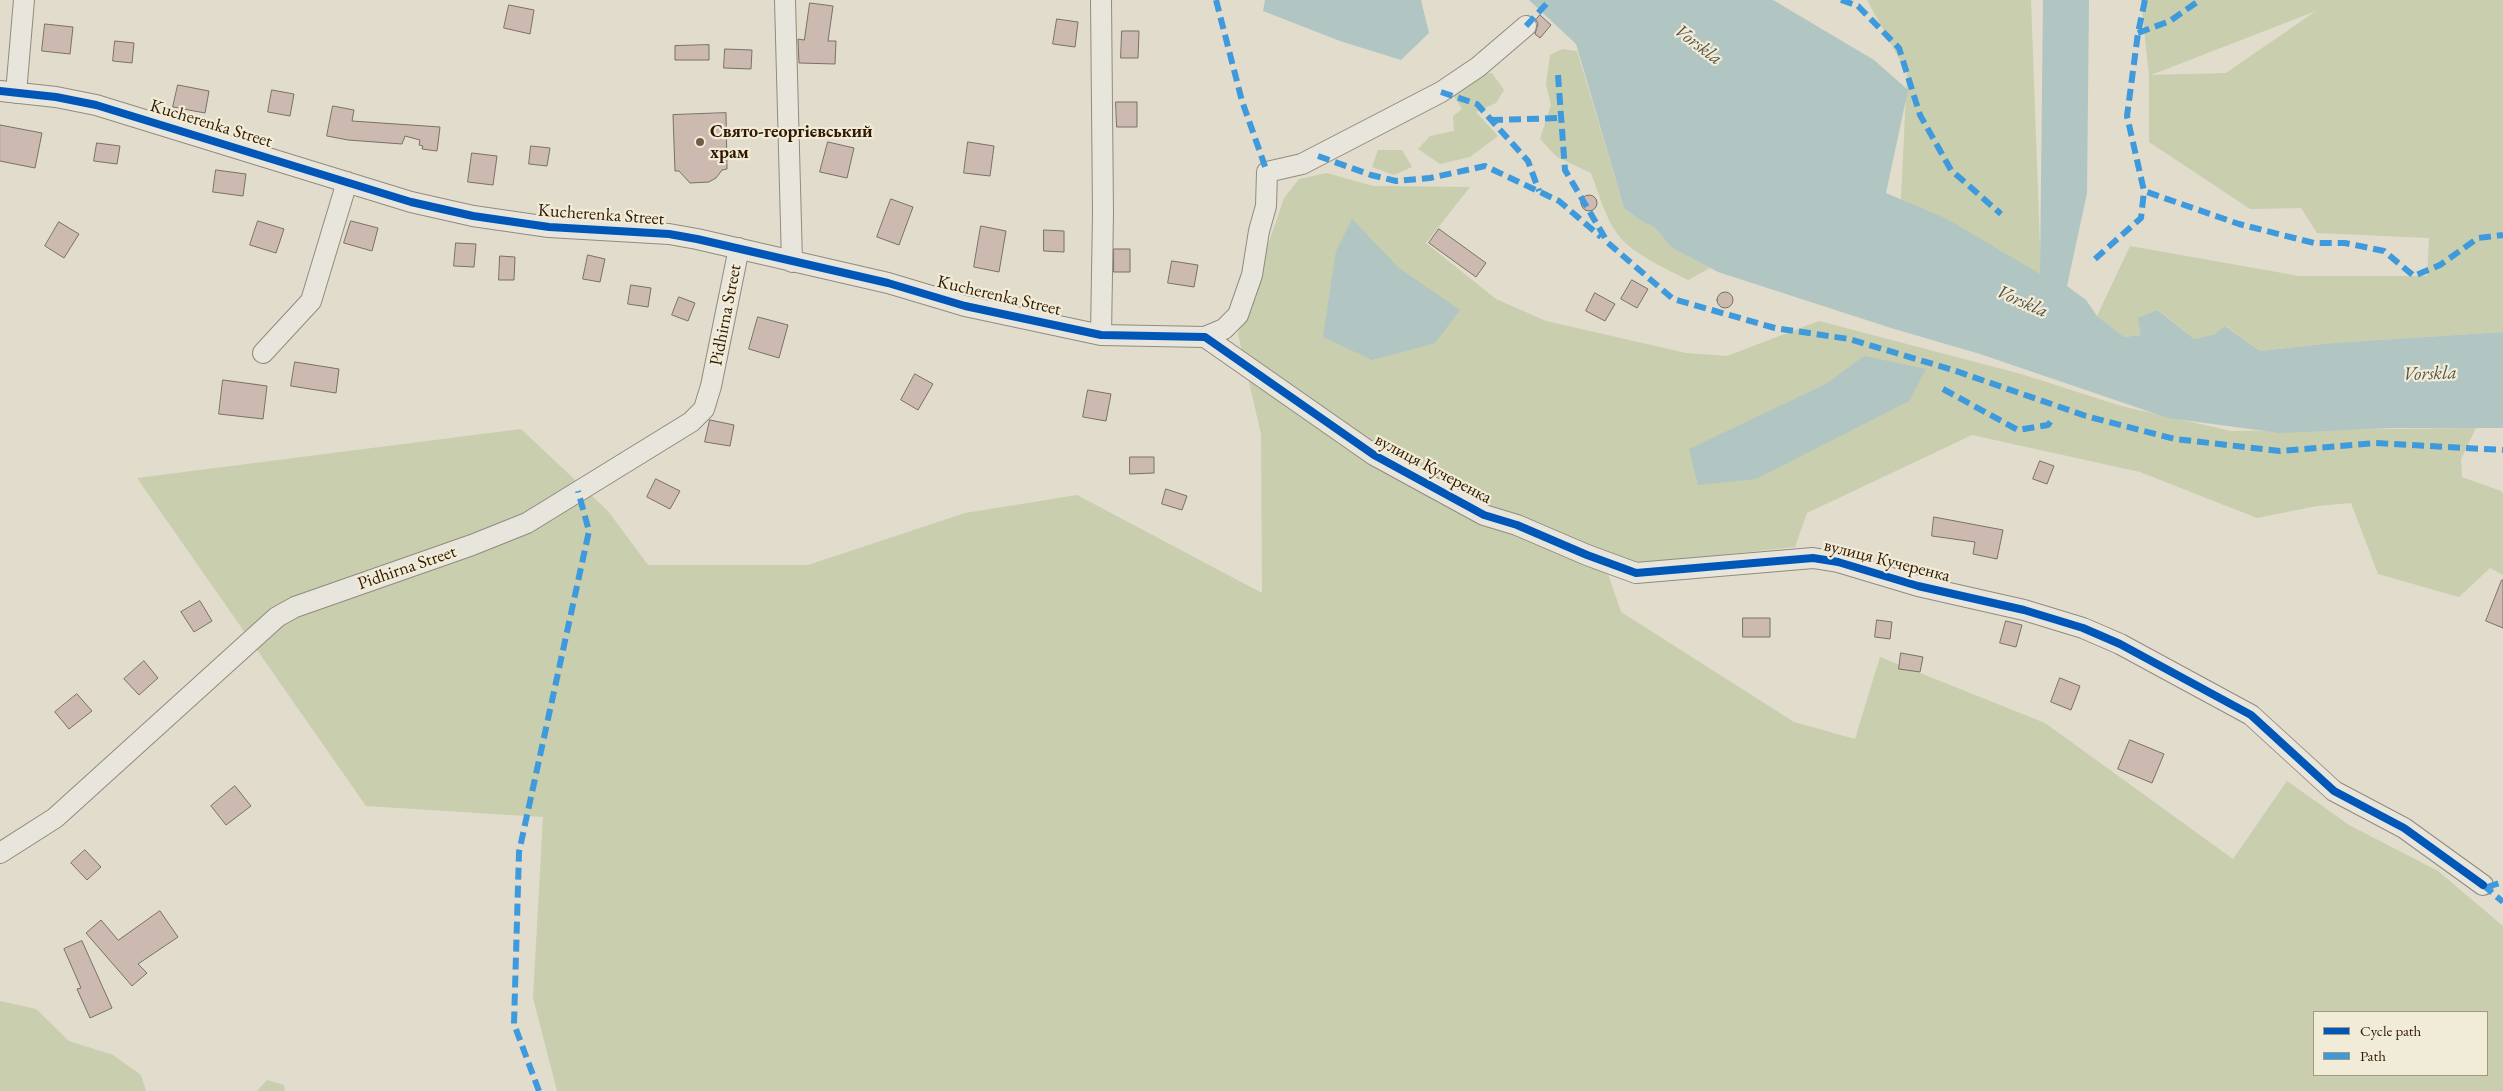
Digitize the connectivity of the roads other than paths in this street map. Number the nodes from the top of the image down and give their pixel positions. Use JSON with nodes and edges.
{"nodes":[{"id":1,"x":24,"y":0,"type":"edge"},
{"id":2,"x":785,"y":0,"type":"edge"},
{"id":3,"x":1101,"y":0,"type":"edge"},
{"id":4,"x":1526,"y":26,"type":"dead end"},
{"id":5,"x":8,"y":92,"type":"edge"},
{"id":6,"x":347,"y":182,"type":"junction"},
{"id":7,"x":739,"y":248,"type":"junction"},
{"id":8,"x":792,"y":262,"type":"junction"},
{"id":9,"x":1101,"y":335,"type":"junction"},
{"id":10,"x":1205,"y":337,"type":"junction"},
{"id":11,"x":263,"y":353,"type":"dead end"},
{"id":12,"x":0,"y":853,"type":"edge"},
{"id":13,"x":2483,"y":885,"type":"dead end"}],
"edges":[{"from":1,"to":5,"type":"street"},
{"from":2,"to":8,"type":"street"},
{"from":3,"to":9,"type":"street"},
{"from":4,"to":10,"type":"street"},
{"from":5,"to":6,"type":"street","name":"Kucherenka Street"},
{"from":6,"to":7,"type":"street","name":"Kucherenka Street"},
{"from":6,"to":11,"type":"street"},
{"from":7,"to":8,"type":"street","name":"Kucherenka Street"},
{"from":7,"to":12,"type":"street","name":"Pidhirna Street"},
{"from":8,"to":9,"type":"street","name":"Kucherenka Street"},
{"from":9,"to":10,"type":"street","name":"Kucherenka Street"},
{"from":10,"to":13,"type":"street","name":"вулиця Кучеренка"}]}
